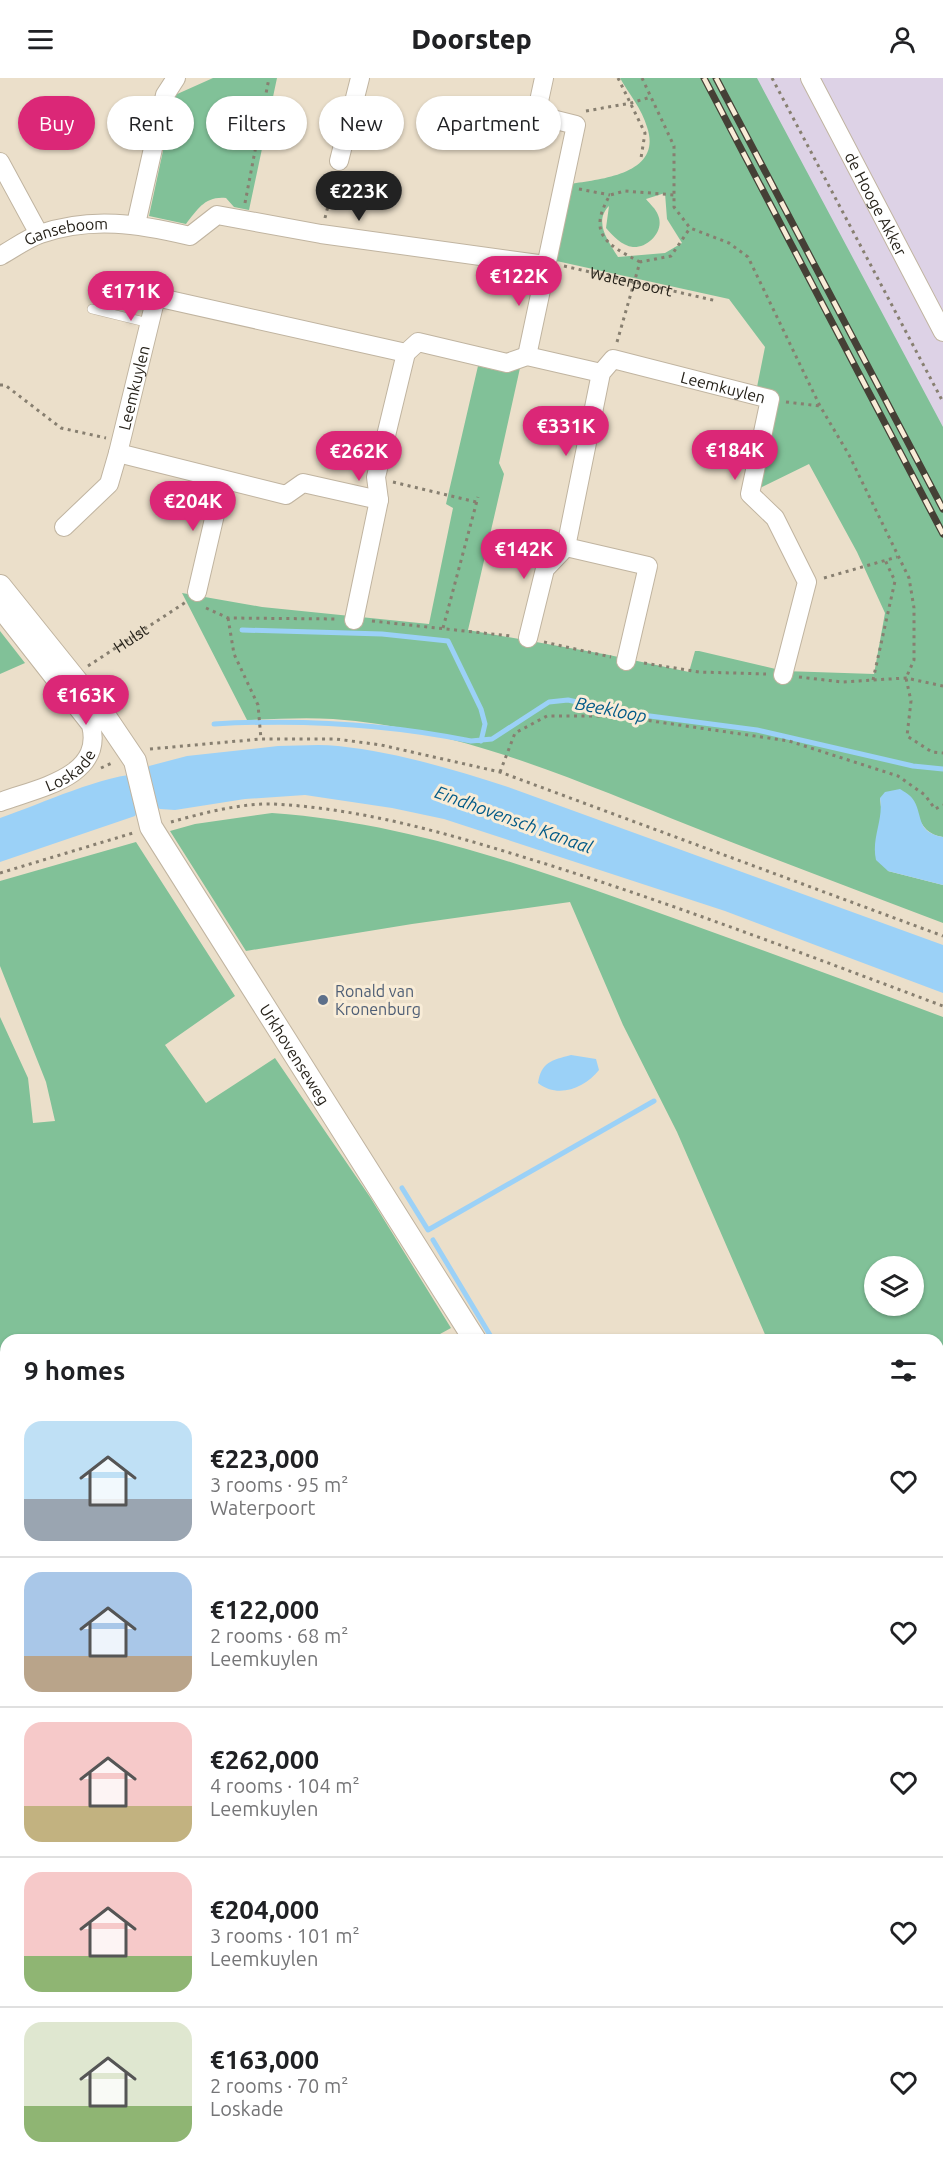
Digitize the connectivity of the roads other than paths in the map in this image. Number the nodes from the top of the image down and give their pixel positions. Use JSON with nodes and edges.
{"nodes":[{"id":1,"x":176,"y":78,"type":"edge"},
{"id":2,"x":360,"y":78,"type":"edge"},
{"id":3,"x":544,"y":78,"type":"edge"},
{"id":4,"x":810,"y":78,"type":"edge"},
{"id":5,"x":339,"y":161,"type":"road end"},
{"id":6,"x":0,"y":162,"type":"edge"},
{"id":7,"x":136,"y":224,"type":"junction"},
{"id":8,"x":39,"y":234,"type":"junction"},
{"id":9,"x":0,"y":256,"type":"edge"},
{"id":10,"x":546,"y":265,"type":"junction"},
{"id":11,"x":92,"y":309,"type":"dead end"},
{"id":12,"x":150,"y":323,"type":"junction"},
{"id":13,"x":943,"y":332,"type":"edge"},
{"id":14,"x":406,"y":353,"type":"junction"},
{"id":15,"x":526,"y":356,"type":"junction"},
{"id":16,"x":601,"y":373,"type":"junction"},
{"id":17,"x":120,"y":447,"type":"junction"},
{"id":18,"x":223,"y":480,"type":"junction"},
{"id":19,"x":379,"y":500,"type":"junction"},
{"id":20,"x":64,"y":526,"type":"dead end"},
{"id":21,"x":566,"y":547,"type":"junction"},
{"id":22,"x":2,"y":589,"type":"edge"},
{"id":23,"x":195,"y":599,"type":"road end"},
{"id":24,"x":354,"y":620,"type":"road end"},
{"id":25,"x":528,"y":638,"type":"road end"},
{"id":26,"x":626,"y":661,"type":"road end"},
{"id":27,"x":783,"y":675,"type":"road end"},
{"id":28,"x":0,"y":802,"type":"edge"},
{"id":29,"x":471,"y":1334,"type":"edge"}],
"edges":[{"from":1,"to":7,"type":"street"},
{"from":2,"to":5,"type":"street"},
{"from":3,"to":10,"type":"street"},
{"from":4,"to":13,"type":"street","name":"de Hooge Akker"},
{"from":6,"to":8,"type":"street"},
{"from":7,"to":8,"type":"street","name":"Ganseboom"},
{"from":7,"to":10,"type":"street","name":"Ganseboom"},
{"from":8,"to":9,"type":"street","name":"Ganseboom"},
{"from":10,"to":15,"type":"street"},
{"from":11,"to":12,"type":"lane","name":"Leemkuylen"},
{"from":12,"to":14,"type":"street","name":"Leemkuylen"},
{"from":12,"to":17,"type":"street","name":"Leemkuylen"},
{"from":14,"to":15,"type":"street","name":"Leemkuylen"},
{"from":14,"to":19,"type":"street"},
{"from":15,"to":16,"type":"street","name":"Leemkuylen"},
{"from":16,"to":21,"type":"street"},
{"from":16,"to":27,"type":"street","name":"Leemkuylen"},
{"from":17,"to":18,"type":"street","name":"Leemkuylen"},
{"from":17,"to":20,"type":"street","name":"Leemkuylen"},
{"from":18,"to":19,"type":"street","name":"Leemkuylen"},
{"from":18,"to":23,"type":"street"},
{"from":19,"to":24,"type":"street"},
{"from":21,"to":25,"type":"street"},
{"from":21,"to":26,"type":"street"},
{"from":22,"to":28,"type":"street","name":"Loskade"},
{"from":22,"to":29,"type":"street","name":"Urkhovenseweg"}]}
